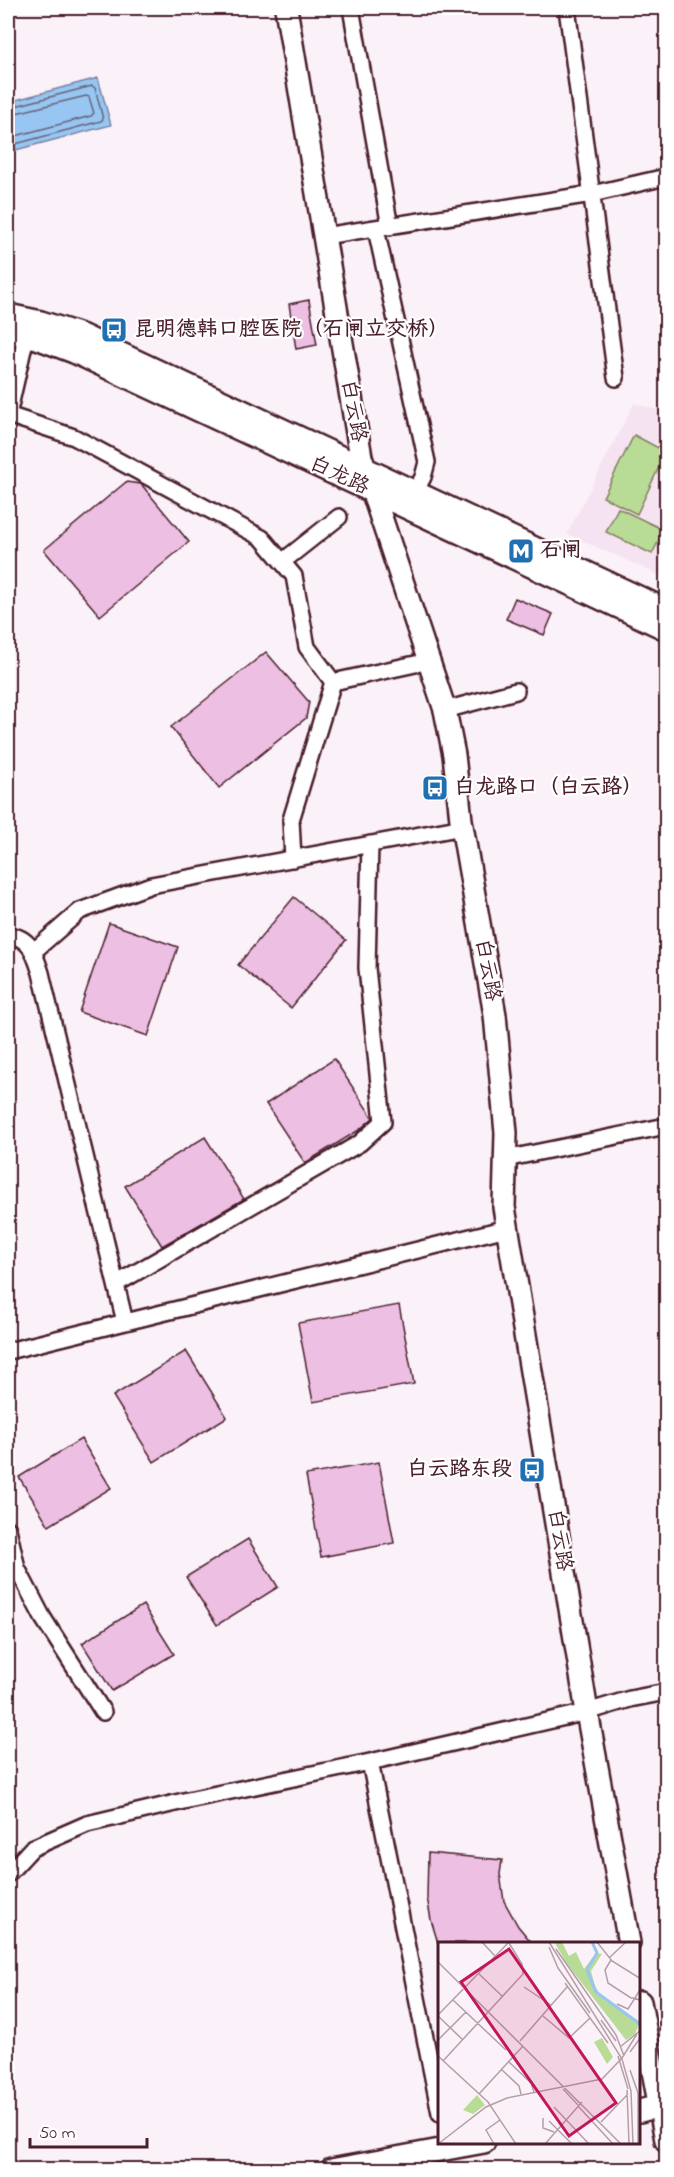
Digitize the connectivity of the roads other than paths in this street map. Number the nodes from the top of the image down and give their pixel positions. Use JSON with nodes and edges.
{"nodes":[{"id":1,"x":286,"y":8,"type":"edge"},
{"id":2,"x":351,"y":8,"type":"edge"},
{"id":3,"x":567,"y":8,"type":"edge"},
{"id":4,"x":666,"y":177,"type":"edge"},
{"id":5,"x":592,"y":194,"type":"junction"},
{"id":6,"x":383,"y":228,"type":"junction"},
{"id":7,"x":324,"y":236,"type":"junction"},
{"id":8,"x":8,"y":315,"type":"edge"},
{"id":9,"x":17,"y":334,"type":"edge"},
{"id":10,"x":616,"y":378,"type":"dead end"},
{"id":11,"x":8,"y":415,"type":"edge"},
{"id":12,"x":365,"y":469,"type":"junction"},
{"id":13,"x":372,"y":491,"type":"junction"},
{"id":14,"x":415,"y":493,"type":"junction"},
{"id":15,"x":339,"y":518,"type":"dead end"},
{"id":16,"x":282,"y":562,"type":"junction"},
{"id":17,"x":666,"y":610,"type":"edge"},
{"id":18,"x":666,"y":629,"type":"edge"},
{"id":19,"x":429,"y":661,"type":"junction"},
{"id":20,"x":333,"y":682,"type":"junction"},
{"id":21,"x":516,"y":691,"type":"dead end"},
{"id":22,"x":445,"y":710,"type":"junction"},
{"id":23,"x":463,"y":827,"type":"junction"},
{"id":24,"x":370,"y":844,"type":"junction"},
{"id":25,"x":293,"y":859,"type":"junction"},
{"id":26,"x":8,"y":935,"type":"edge"},
{"id":27,"x":34,"y":951,"type":"junction"},
{"id":28,"x":666,"y":1126,"type":"edge"},
{"id":29,"x":505,"y":1159,"type":"junction"},
{"id":30,"x":507,"y":1228,"type":"junction"},
{"id":31,"x":116,"y":1284,"type":"junction"},
{"id":32,"x":125,"y":1322,"type":"junction"},
{"id":33,"x":8,"y":1351,"type":"edge"},
{"id":34,"x":8,"y":1530,"type":"edge"},
{"id":35,"x":666,"y":1692,"type":"edge"},
{"id":36,"x":103,"y":1712,"type":"dead end"},
{"id":37,"x":588,"y":1712,"type":"junction"},
{"id":38,"x":370,"y":1761,"type":"junction"},
{"id":39,"x":8,"y":1874,"type":"edge"},
{"id":40,"x":629,"y":1942,"type":"edge"},
{"id":41,"x":641,"y":2015,"type":"edge"},
{"id":42,"x":438,"y":2103,"type":"edge"},
{"id":43,"x":655,"y":2107,"type":"edge"},
{"id":44,"x":666,"y":2140,"type":"edge"},
{"id":45,"x":465,"y":2144,"type":"edge"},
{"id":46,"x":446,"y":2146,"type":"edge"},
{"id":47,"x":331,"y":2169,"type":"edge"}],
"edges":[{"from":1,"to":7,"type":"street","name":"白云路"},
{"from":2,"to":6,"type":"street"},
{"from":3,"to":5,"type":"street"},
{"from":4,"to":5,"type":"street"},
{"from":5,"to":6,"type":"street"},
{"from":5,"to":10,"type":"street"},
{"from":6,"to":7,"type":"street"},
{"from":6,"to":14,"type":"street"},
{"from":7,"to":12,"type":"street","name":"白云路"},
{"from":8,"to":12,"type":"street","name":"白龙路"},
{"from":9,"to":11,"type":"street"},
{"from":9,"to":13,"type":"street","name":"白龙路"},
{"from":11,"to":16,"type":"street"},
{"from":12,"to":13,"type":"street","name":"白云路"},
{"from":12,"to":14,"type":"street","name":"白龙路"},
{"from":13,"to":18,"type":"street","name":"白龙路"},
{"from":13,"to":19,"type":"street","name":"白云路"},
{"from":14,"to":17,"type":"street","name":"白龙路"},
{"from":15,"to":16,"type":"street"},
{"from":16,"to":20,"type":"street"},
{"from":19,"to":20,"type":"street"},
{"from":19,"to":22,"type":"street","name":"白云路"},
{"from":20,"to":25,"type":"street"},
{"from":21,"to":22,"type":"street"},
{"from":22,"to":23,"type":"street","name":"白云路"},
{"from":23,"to":24,"type":"street"},
{"from":23,"to":29,"type":"street","name":"白云路"},
{"from":24,"to":25,"type":"street"},
{"from":24,"to":31,"type":"street"},
{"from":25,"to":27,"type":"street"},
{"from":26,"to":27,"type":"street"},
{"from":27,"to":31,"type":"street"},
{"from":28,"to":29,"type":"street"},
{"from":29,"to":30,"type":"street","name":"白云路"},
{"from":30,"to":32,"type":"street"},
{"from":30,"to":37,"type":"street","name":"白云路"},
{"from":31,"to":32,"type":"street"},
{"from":32,"to":33,"type":"street"},
{"from":34,"to":36,"type":"street"},
{"from":35,"to":37,"type":"street"},
{"from":37,"to":38,"type":"street"},
{"from":37,"to":40,"type":"street","name":"白云路"},
{"from":38,"to":39,"type":"street"},
{"from":38,"to":42,"type":"street"},
{"from":41,"to":43,"type":"street"},
{"from":43,"to":44,"type":"street"},
{"from":45,"to":46,"type":"street"},
{"from":46,"to":47,"type":"street"}]}
